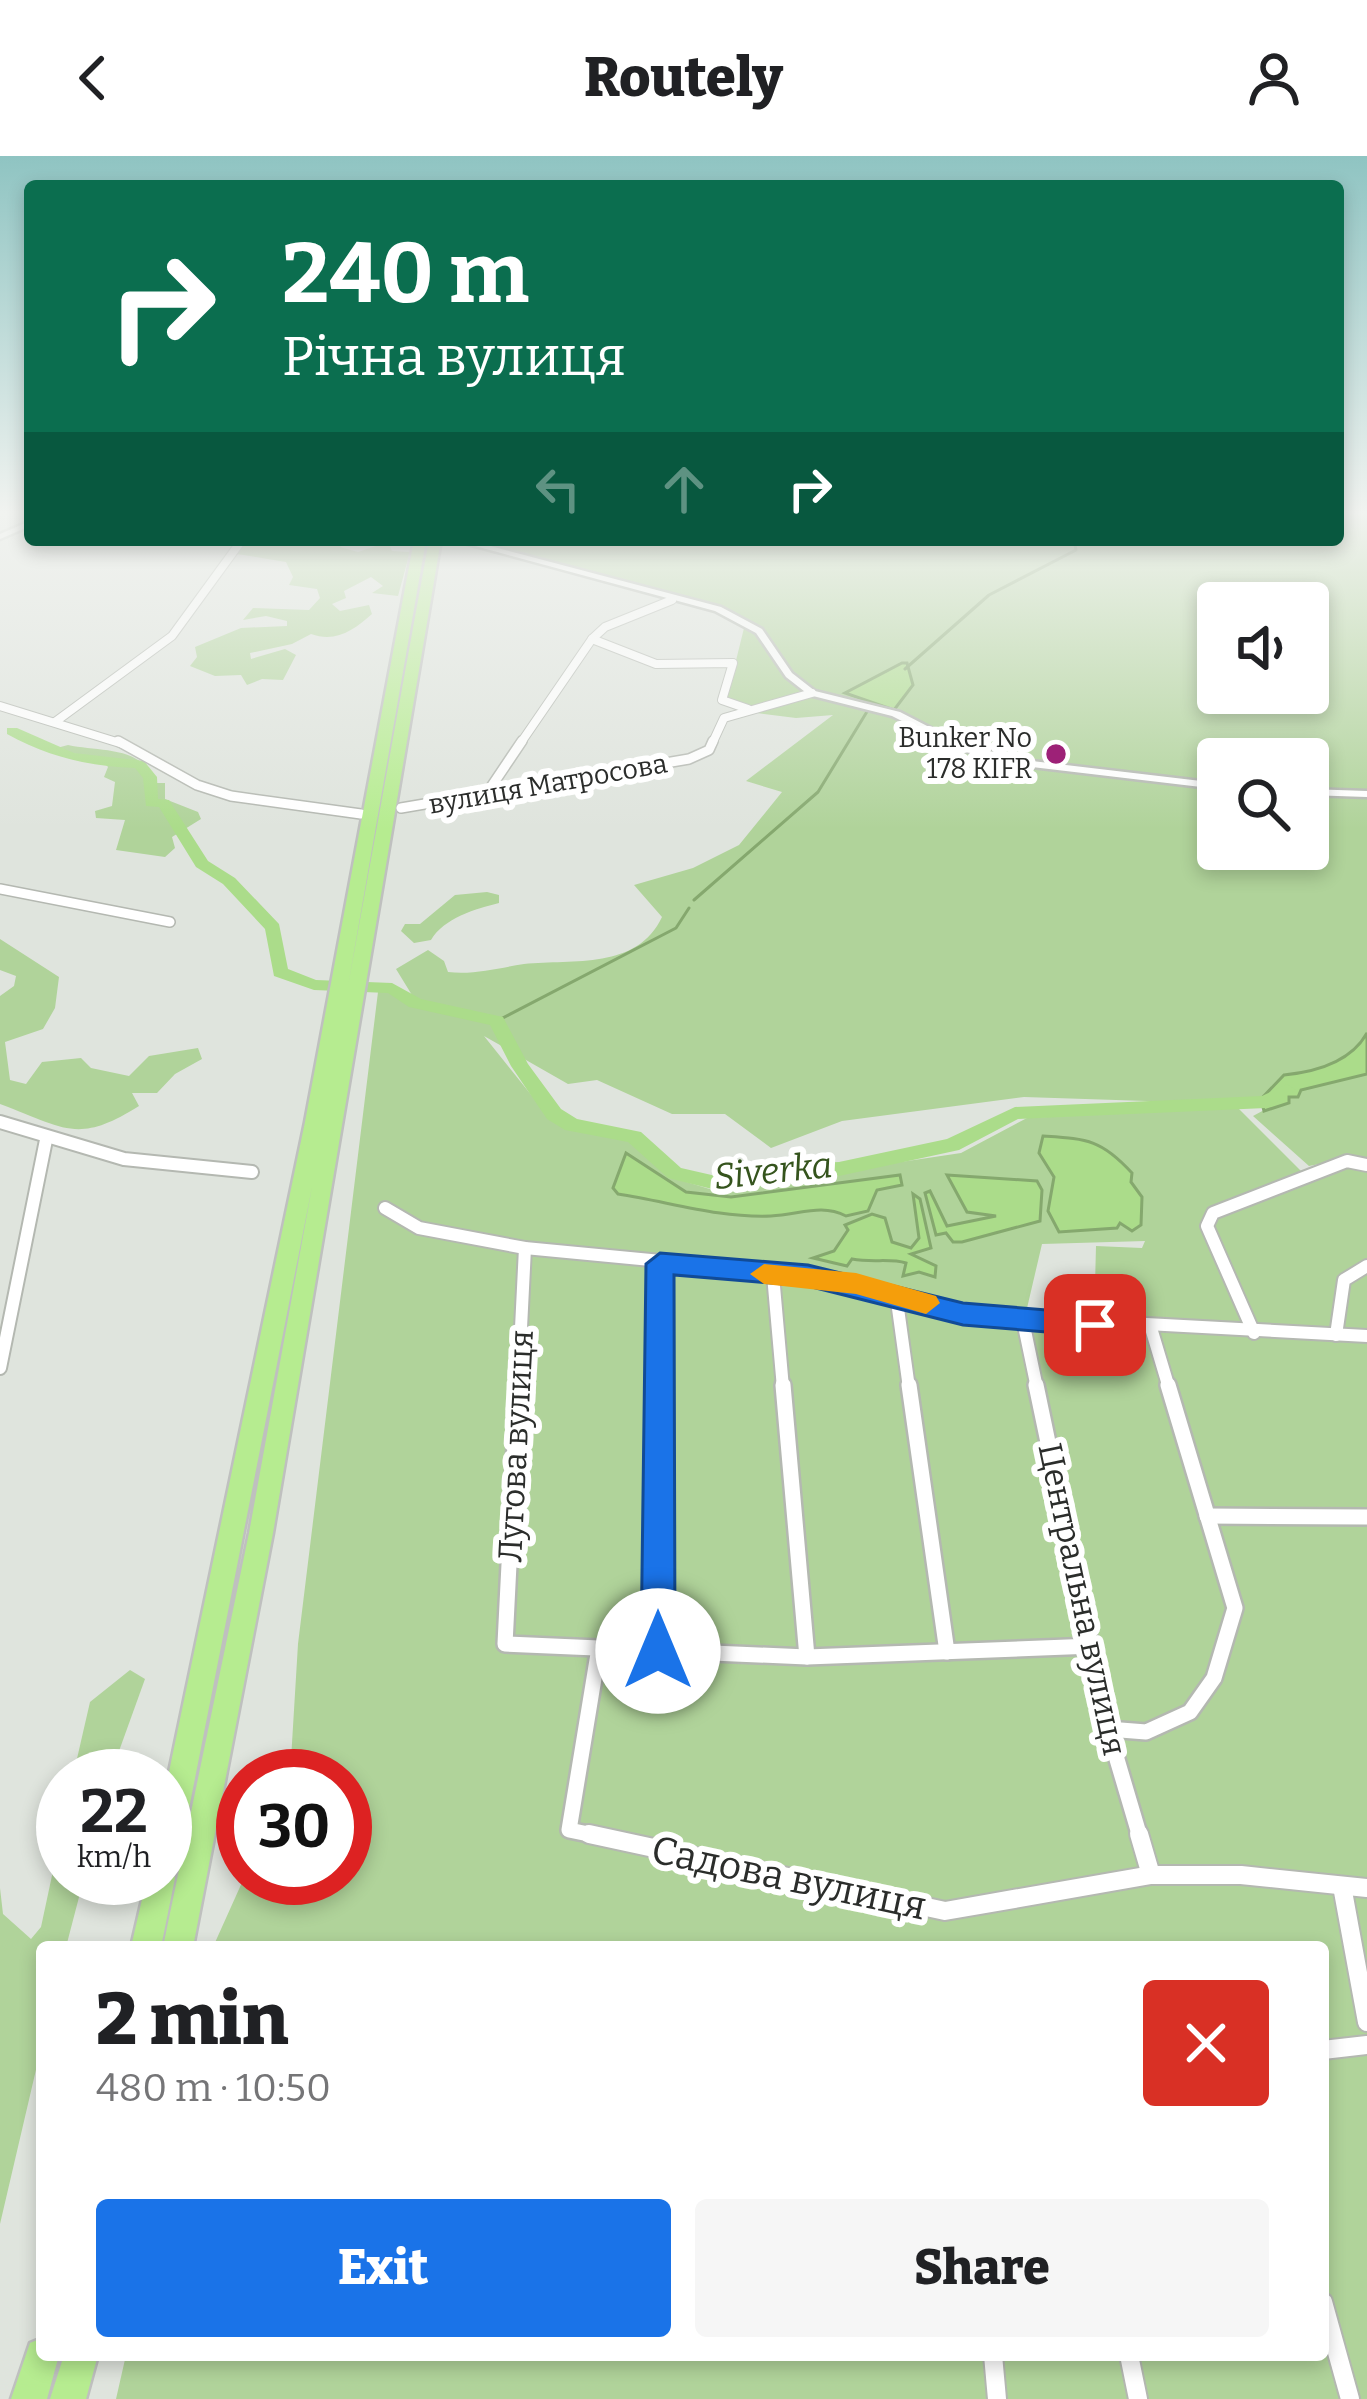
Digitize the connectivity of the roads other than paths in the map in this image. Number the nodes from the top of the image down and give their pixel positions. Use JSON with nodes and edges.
{"nodes":[{"id":1,"x":184,"y":620,"type":"edge"},
{"id":2,"x":406,"y":620,"type":"edge"},
{"id":3,"x":408,"y":620,"type":"edge"},
{"id":4,"x":433,"y":620,"type":"edge"},
{"id":5,"x":623,"y":620,"type":"edge"},
{"id":6,"x":739,"y":620,"type":"edge"},
{"id":7,"x":420,"y":630,"type":"junction"},
{"id":8,"x":592,"y":639,"type":"junction"},
{"id":9,"x":812,"y":693,"type":"junction"},
{"id":10,"x":0,"y":706,"type":"edge"},
{"id":11,"x":749,"y":710,"type":"junction"},
{"id":12,"x":56,"y":722,"type":"junction"},
{"id":13,"x":1197,"y":784,"type":"edge"},
{"id":14,"x":1329,"y":793,"type":"edge"},
{"id":15,"x":487,"y":794,"type":"junction"},
{"id":16,"x":1367,"y":794,"type":"edge"},
{"id":17,"x":380,"y":811,"type":"junction"},
{"id":18,"x":0,"y":889,"type":"edge"},
{"id":19,"x":170,"y":922,"type":"dead end"},
{"id":20,"x":344,"y":1014,"type":"junction"},
{"id":21,"x":0,"y":1122,"type":"edge"},
{"id":22,"x":46,"y":1140,"type":"junction"},
{"id":23,"x":1367,"y":1165,"type":"edge"},
{"id":24,"x":252,"y":1172,"type":"dead end"},
{"id":25,"x":386,"y":1208,"type":"dead end"},
{"id":26,"x":525,"y":1248,"type":"junction"},
{"id":27,"x":660,"y":1264,"type":"junction"},
{"id":28,"x":1367,"y":1266,"type":"edge"},
{"id":29,"x":773,"y":1275,"type":"junction"},
{"id":30,"x":896,"y":1294,"type":"junction"},
{"id":31,"x":1023,"y":1321,"type":"junction"},
{"id":32,"x":1151,"y":1328,"type":"junction"},
{"id":33,"x":1254,"y":1333,"type":"junction"},
{"id":34,"x":1336,"y":1335,"type":"junction"},
{"id":35,"x":1367,"y":1336,"type":"edge"},
{"id":36,"x":0,"y":1368,"type":"edge"},
{"id":37,"x":1207,"y":1516,"type":"junction"},
{"id":38,"x":1367,"y":1517,"type":"edge"},
{"id":39,"x":1093,"y":1646,"type":"junction"},
{"id":40,"x":599,"y":1648,"type":"junction"},
{"id":41,"x":658,"y":1651,"type":"junction"},
{"id":42,"x":947,"y":1652,"type":"junction"},
{"id":43,"x":807,"y":1657,"type":"junction"},
{"id":44,"x":1108,"y":1729,"type":"junction"},
{"id":45,"x":188,"y":1749,"type":"edge"},
{"id":46,"x":1151,"y":1875,"type":"junction"},
{"id":47,"x":1342,"y":1886,"type":"junction"},
{"id":48,"x":1367,"y":1888,"type":"edge"},
{"id":49,"x":155,"y":1905,"type":"edge"},
{"id":50,"x":147,"y":1941,"type":"edge"},
{"id":51,"x":179,"y":1941,"type":"edge"},
{"id":52,"x":1367,"y":2023,"type":"edge"},
{"id":53,"x":1367,"y":2045,"type":"edge"},
{"id":54,"x":1329,"y":2049,"type":"edge"},
{"id":55,"x":1329,"y":2324,"type":"edge"},
{"id":56,"x":40,"y":2361,"type":"edge"},
{"id":57,"x":79,"y":2361,"type":"edge"},
{"id":58,"x":994,"y":2361,"type":"edge"},
{"id":59,"x":1130,"y":2361,"type":"edge"},
{"id":60,"x":29,"y":2399,"type":"edge"},
{"id":61,"x":68,"y":2399,"type":"edge"},
{"id":62,"x":998,"y":2399,"type":"edge"},
{"id":63,"x":1138,"y":2399,"type":"edge"},
{"id":64,"x":1350,"y":2399,"type":"edge"}],
"edges":[{"from":1,"to":12,"type":"street"},
{"from":2,"to":17,"type":"highway"},
{"from":3,"to":7,"type":"highway"},
{"from":4,"to":7,"type":"highway"},
{"from":5,"to":8,"type":"street"},
{"from":6,"to":9,"type":"street"},
{"from":7,"to":17,"type":"highway"},
{"from":8,"to":11,"type":"street"},
{"from":8,"to":15,"type":"street"},
{"from":9,"to":11,"type":"street"},
{"from":9,"to":13,"type":"street"},
{"from":10,"to":12,"type":"street","name":"вулиця Матросова"},
{"from":11,"to":15,"type":"street","name":"вулиця Матросова"},
{"from":12,"to":17,"type":"street","name":"вулиця Матросова"},
{"from":14,"to":16,"type":"street"},
{"from":15,"to":17,"type":"street","name":"вулиця Матросова"},
{"from":17,"to":20,"type":"highway"},
{"from":18,"to":19,"type":"street"},
{"from":20,"to":45,"type":"highway"},
{"from":20,"to":51,"type":"highway"},
{"from":21,"to":22,"type":"street"},
{"from":22,"to":24,"type":"street"},
{"from":22,"to":36,"type":"street"},
{"from":23,"to":33,"type":"street"},
{"from":25,"to":26,"type":"street"},
{"from":26,"to":27,"type":"street"},
{"from":26,"to":40,"type":"street","name":"Лугова вулиця"},
{"from":27,"to":29,"type":"street"},
{"from":27,"to":41,"type":"street"},
{"from":28,"to":34,"type":"street"},
{"from":29,"to":30,"type":"street"},
{"from":29,"to":43,"type":"street"},
{"from":30,"to":31,"type":"street"},
{"from":30,"to":42,"type":"street"},
{"from":31,"to":32,"type":"street"},
{"from":31,"to":39,"type":"street","name":"Центральна вулиця"},
{"from":32,"to":33,"type":"street"},
{"from":32,"to":37,"type":"street"},
{"from":33,"to":34,"type":"street"},
{"from":34,"to":35,"type":"street"},
{"from":37,"to":38,"type":"street"},
{"from":37,"to":44,"type":"street"},
{"from":39,"to":42,"type":"street"},
{"from":39,"to":44,"type":"street","name":"Центральна вулиця"},
{"from":40,"to":41,"type":"street"},
{"from":40,"to":46,"type":"street","name":"Садова вулиця"},
{"from":41,"to":43,"type":"street"},
{"from":42,"to":43,"type":"street"},
{"from":44,"to":46,"type":"street","name":"Центральна вулиця"},
{"from":46,"to":47,"type":"street","name":"Садова вулиця"},
{"from":47,"to":48,"type":"street","name":"Садова вулиця"},
{"from":47,"to":52,"type":"street"},
{"from":49,"to":50,"type":"highway"},
{"from":53,"to":54,"type":"street"},
{"from":55,"to":64,"type":"street"},
{"from":56,"to":60,"type":"highway"},
{"from":57,"to":61,"type":"highway"},
{"from":58,"to":62,"type":"street"},
{"from":59,"to":63,"type":"street"}]}
